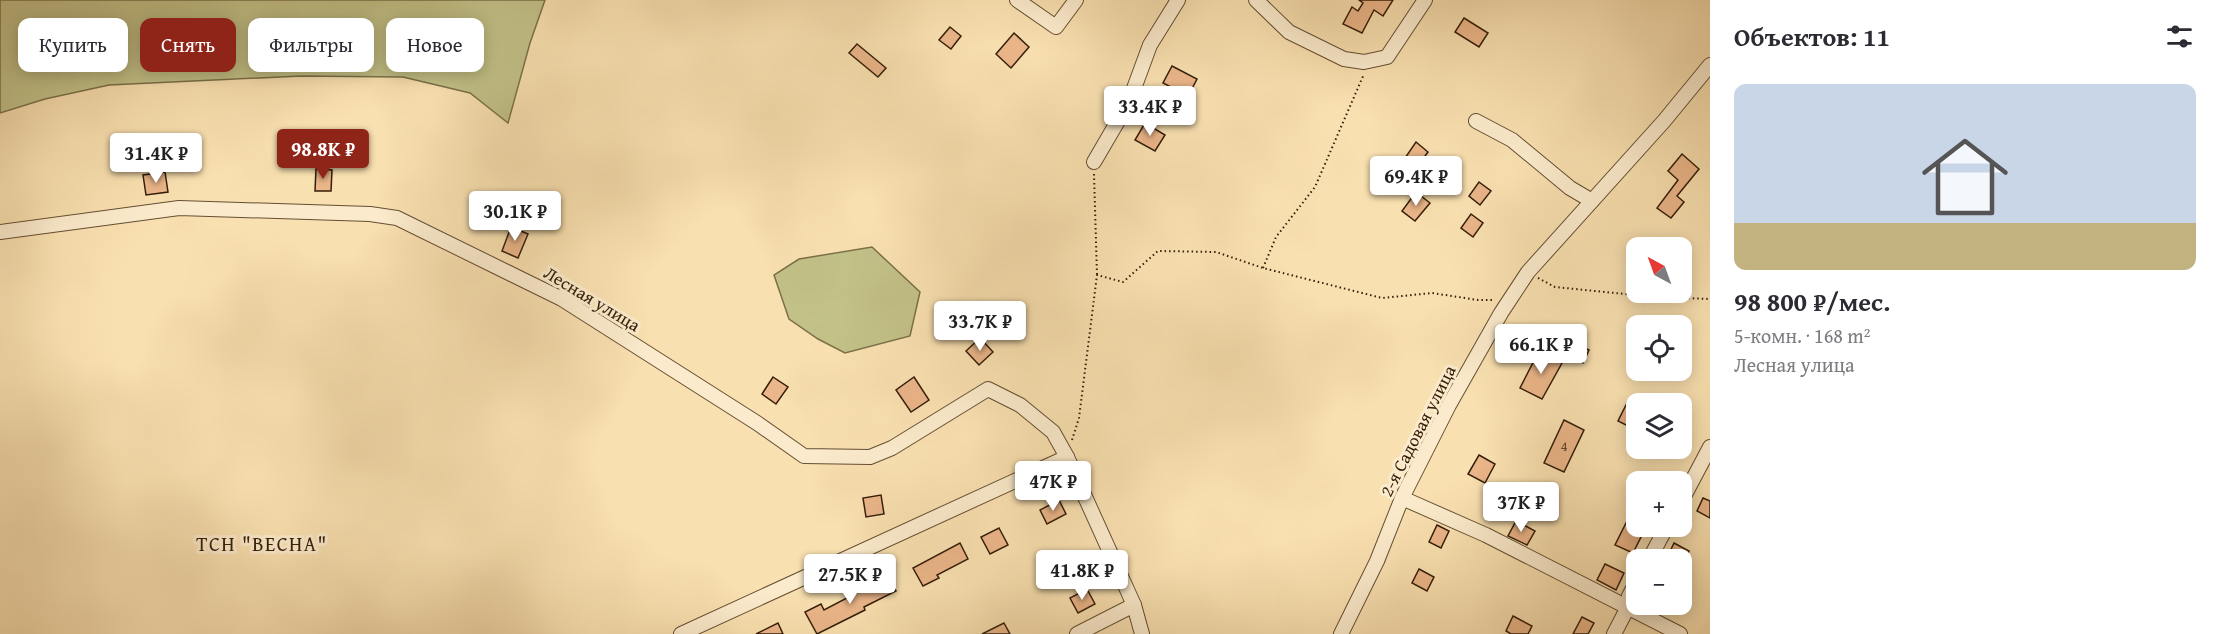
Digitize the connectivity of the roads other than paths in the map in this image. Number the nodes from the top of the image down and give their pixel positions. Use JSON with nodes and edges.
{"nodes":[{"id":1,"x":1017,"y":0,"type":"edge"},
{"id":2,"x":1076,"y":0,"type":"edge"},
{"id":3,"x":1178,"y":0,"type":"edge"},
{"id":4,"x":1256,"y":0,"type":"edge"},
{"id":5,"x":1425,"y":0,"type":"edge"},
{"id":6,"x":1710,"y":65,"type":"edge"},
{"id":7,"x":1476,"y":121,"type":"dead end"},
{"id":8,"x":1094,"y":162,"type":"road end"},
{"id":9,"x":1592,"y":201,"type":"junction"},
{"id":10,"x":0,"y":232,"type":"edge"},
{"id":11,"x":1710,"y":447,"type":"edge"},
{"id":12,"x":1067,"y":457,"type":"junction"},
{"id":13,"x":1692,"y":481,"type":"edge"},
{"id":14,"x":1402,"y":498,"type":"junction"},
{"id":15,"x":1134,"y":605,"type":"junction"},
{"id":16,"x":1626,"y":606,"type":"edge"},
{"id":17,"x":1626,"y":611,"type":"edge"},
{"id":18,"x":1643,"y":615,"type":"edge"},
{"id":19,"x":681,"y":634,"type":"edge"},
{"id":20,"x":1077,"y":634,"type":"edge"},
{"id":21,"x":1142,"y":634,"type":"edge"},
{"id":22,"x":1341,"y":634,"type":"edge"},
{"id":23,"x":1614,"y":634,"type":"edge"},
{"id":24,"x":1680,"y":634,"type":"edge"}],
"edges":[{"from":1,"to":2,"type":"street"},
{"from":3,"to":8,"type":"street"},
{"from":4,"to":5,"type":"street"},
{"from":6,"to":9,"type":"street","name":"2-я Садовая улица"},
{"from":7,"to":9,"type":"street"},
{"from":9,"to":14,"type":"street","name":"2-я Садовая улица"},
{"from":10,"to":12,"type":"street","name":"Лесная улица"},
{"from":11,"to":13,"type":"street"},
{"from":12,"to":15,"type":"street"},
{"from":12,"to":19,"type":"street"},
{"from":14,"to":16,"type":"street"},
{"from":14,"to":22,"type":"street","name":"2-я Садовая улица"},
{"from":15,"to":20,"type":"street"},
{"from":15,"to":21,"type":"street"},
{"from":17,"to":23,"type":"street"},
{"from":18,"to":24,"type":"street"}]}
